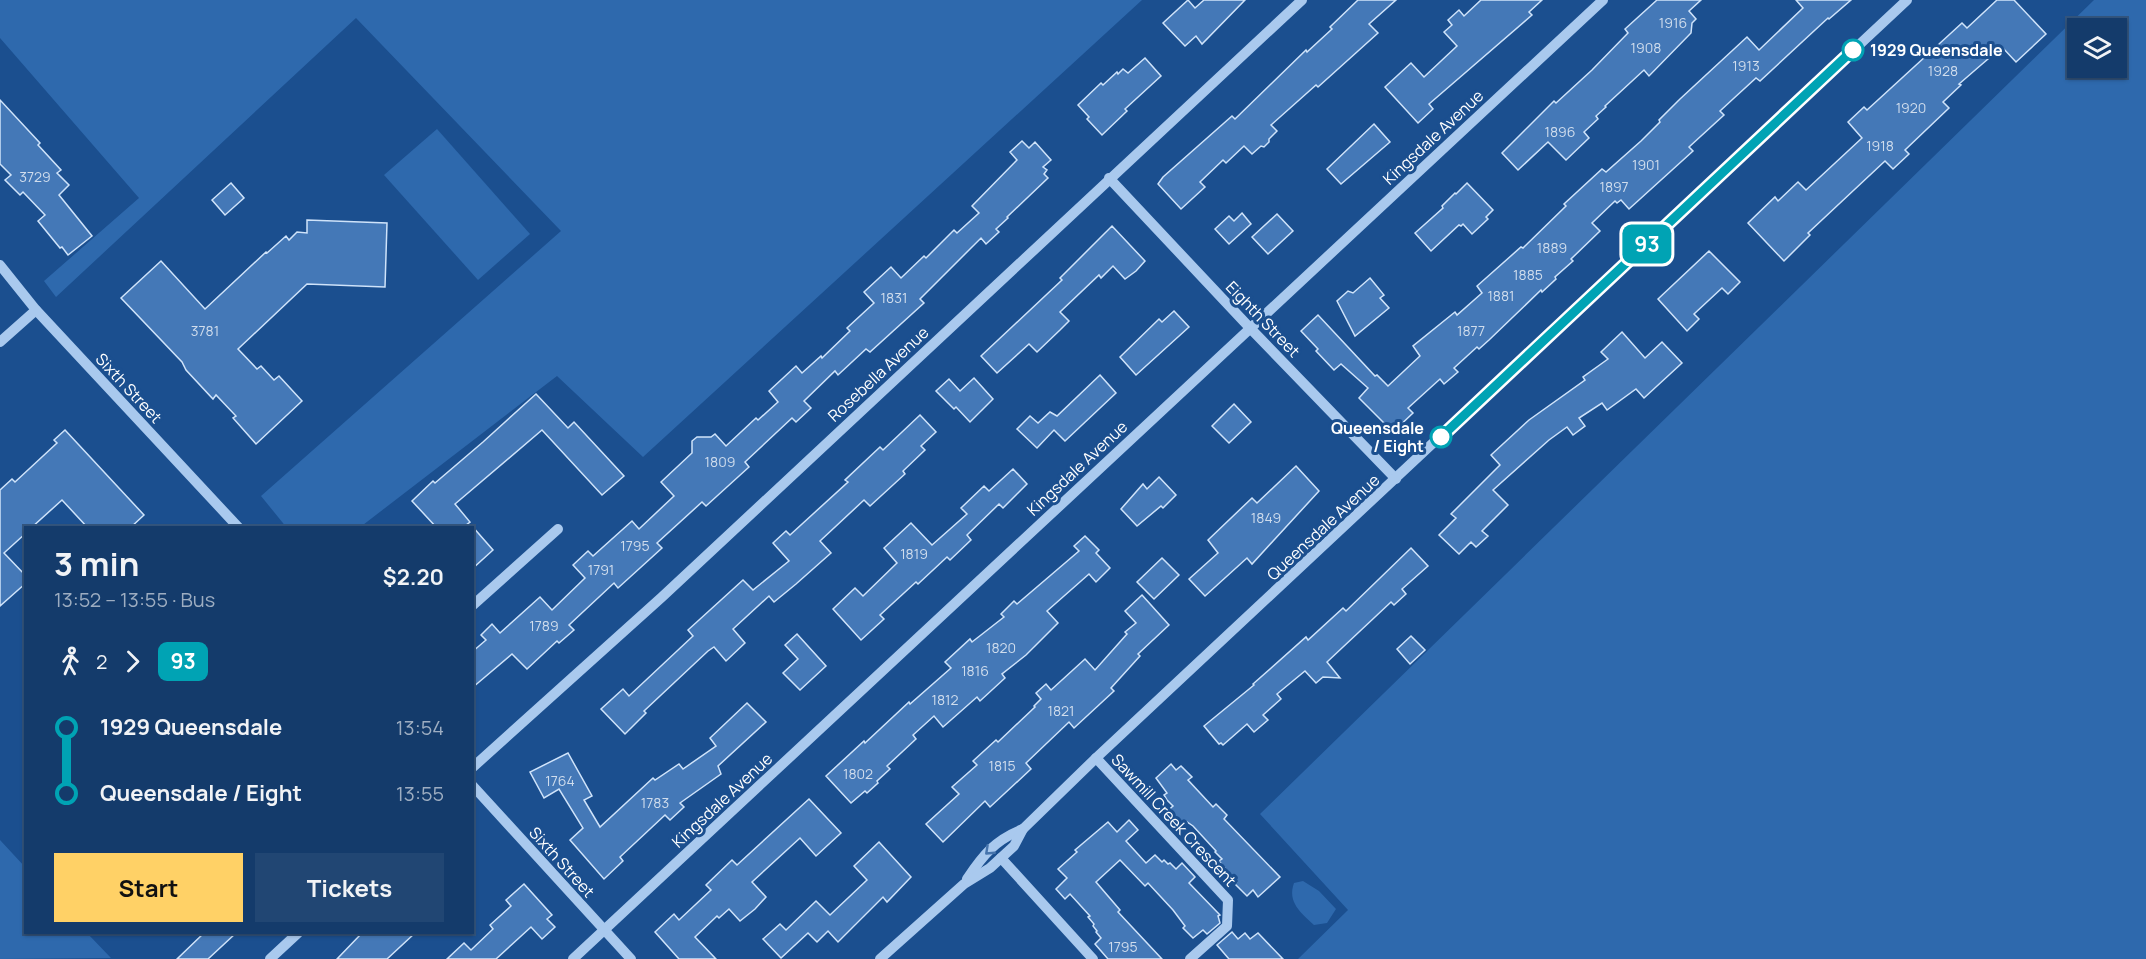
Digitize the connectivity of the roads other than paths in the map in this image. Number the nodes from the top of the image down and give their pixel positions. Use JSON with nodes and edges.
{"nodes":[{"id":1,"x":1302,"y":0,"type":"edge"},
{"id":2,"x":1603,"y":0,"type":"edge"},
{"id":3,"x":1907,"y":0,"type":"edge"},
{"id":4,"x":1109,"y":178,"type":"junction"},
{"id":5,"x":0,"y":266,"type":"edge"},
{"id":6,"x":36,"y":310,"type":"junction"},
{"id":7,"x":1250,"y":328,"type":"junction"},
{"id":8,"x":0,"y":342,"type":"edge"},
{"id":9,"x":1396,"y":479,"type":"junction"},
{"id":10,"x":237,"y":526,"type":"edge"},
{"id":11,"x":558,"y":529,"type":"dead end"},
{"id":12,"x":474,"y":604,"type":"edge"},
{"id":13,"x":1096,"y":758,"type":"junction"},
{"id":14,"x":474,"y":766,"type":"edge"},
{"id":15,"x":474,"y":787,"type":"edge"},
{"id":16,"x":1023,"y":829,"type":"junction"},
{"id":17,"x":1001,"y":858,"type":"junction"},
{"id":18,"x":964,"y":884,"type":"junction"},
{"id":19,"x":603,"y":931,"type":"junction"},
{"id":20,"x":297,"y":934,"type":"edge"},
{"id":21,"x":270,"y":959,"type":"edge"},
{"id":22,"x":573,"y":959,"type":"edge"},
{"id":23,"x":631,"y":959,"type":"edge"},
{"id":24,"x":880,"y":959,"type":"edge"},
{"id":25,"x":1093,"y":959,"type":"edge"},
{"id":26,"x":1190,"y":959,"type":"edge"}],
"edges":[{"from":1,"to":4,"type":"street","name":"Rosebella Avenue"},
{"from":2,"to":7,"type":"street","name":"Kingsdale Avenue"},
{"from":3,"to":9,"type":"street","name":"Queensdale Avenue"},
{"from":4,"to":7,"type":"street","name":"Eighth Street"},
{"from":4,"to":14,"type":"street","name":"Rosebella Avenue"},
{"from":5,"to":6,"type":"street","name":"Sixth Street"},
{"from":6,"to":8,"type":"street"},
{"from":6,"to":10,"type":"street","name":"Sixth Street"},
{"from":7,"to":9,"type":"street","name":"Eighth Street"},
{"from":7,"to":19,"type":"street","name":"Kingsdale Avenue"},
{"from":9,"to":13,"type":"street","name":"Queensdale Avenue"},
{"from":11,"to":12,"type":"street"},
{"from":13,"to":16,"type":"street","name":"Queensdale Avenue"},
{"from":13,"to":26,"type":"street","name":"Sawmill Creek Crescent"},
{"from":15,"to":19,"type":"street","name":"Sixth Street"},
{"from":16,"to":17,"type":"street","name":"Queensdale Avenue"},
{"from":16,"to":18,"type":"street","name":"Queensdale Avenue","one_way":true},
{"from":17,"to":18,"type":"street","name":"Queensdale Avenue"},
{"from":17,"to":25,"type":"street"},
{"from":18,"to":24,"type":"street","name":"Queensdale Avenue"},
{"from":19,"to":22,"type":"street","name":"Kingsdale Avenue"},
{"from":19,"to":23,"type":"street","name":"Sixth Street"},
{"from":20,"to":21,"type":"street"}]}
